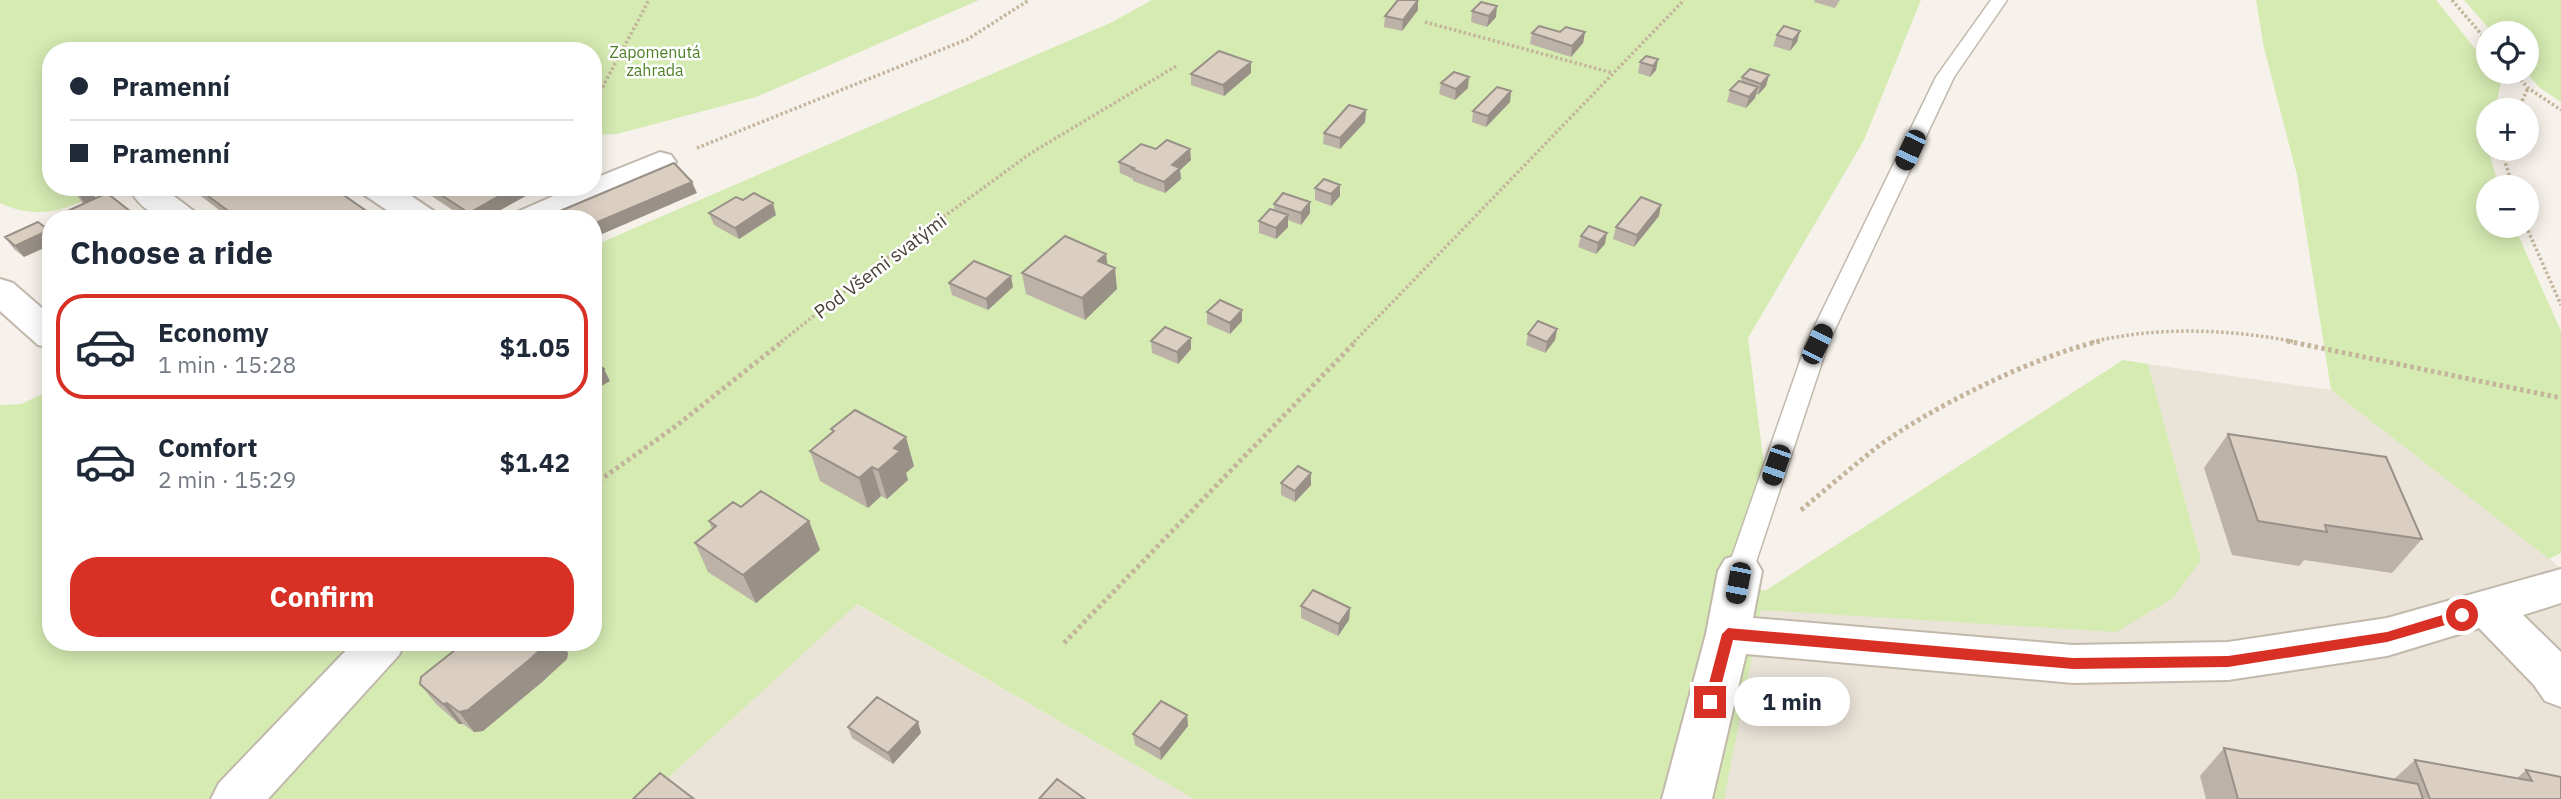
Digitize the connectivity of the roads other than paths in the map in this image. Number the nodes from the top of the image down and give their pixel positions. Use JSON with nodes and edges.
{"nodes":[{"id":1,"x":1999,"y":0,"type":"edge"},
{"id":2,"x":660,"y":162,"type":"road end"},
{"id":3,"x":602,"y":187,"type":"edge"},
{"id":4,"x":153,"y":196,"type":"edge"},
{"id":5,"x":388,"y":196,"type":"edge"},
{"id":6,"x":582,"y":196,"type":"edge"},
{"id":7,"x":171,"y":210,"type":"edge"},
{"id":8,"x":410,"y":210,"type":"edge"},
{"id":9,"x":550,"y":210,"type":"edge"},
{"id":10,"x":0,"y":290,"type":"edge"},
{"id":11,"x":42,"y":328,"type":"edge"},
{"id":12,"x":1741,"y":568,"type":"joint"},
{"id":13,"x":2561,"y":586,"type":"edge"},
{"id":14,"x":2487,"y":607,"type":"junction"},
{"id":15,"x":1728,"y":634,"type":"junction"},
{"id":16,"x":375,"y":651,"type":"edge"},
{"id":17,"x":2561,"y":687,"type":"edge"},
{"id":18,"x":236,"y":799,"type":"edge"},
{"id":19,"x":1687,"y":799,"type":"edge"}],
"edges":[{"from":1,"to":12,"type":"lane"},
{"from":2,"to":3,"type":"street"},
{"from":4,"to":7,"type":"street"},
{"from":5,"to":8,"type":"street"},
{"from":6,"to":9,"type":"street"},
{"from":10,"to":11,"type":"street"},
{"from":12,"to":15,"type":"street"},
{"from":13,"to":14,"type":"street"},
{"from":14,"to":15,"type":"street"},
{"from":14,"to":17,"type":"street"},
{"from":15,"to":19,"type":"street"},
{"from":16,"to":18,"type":"street"}]}
